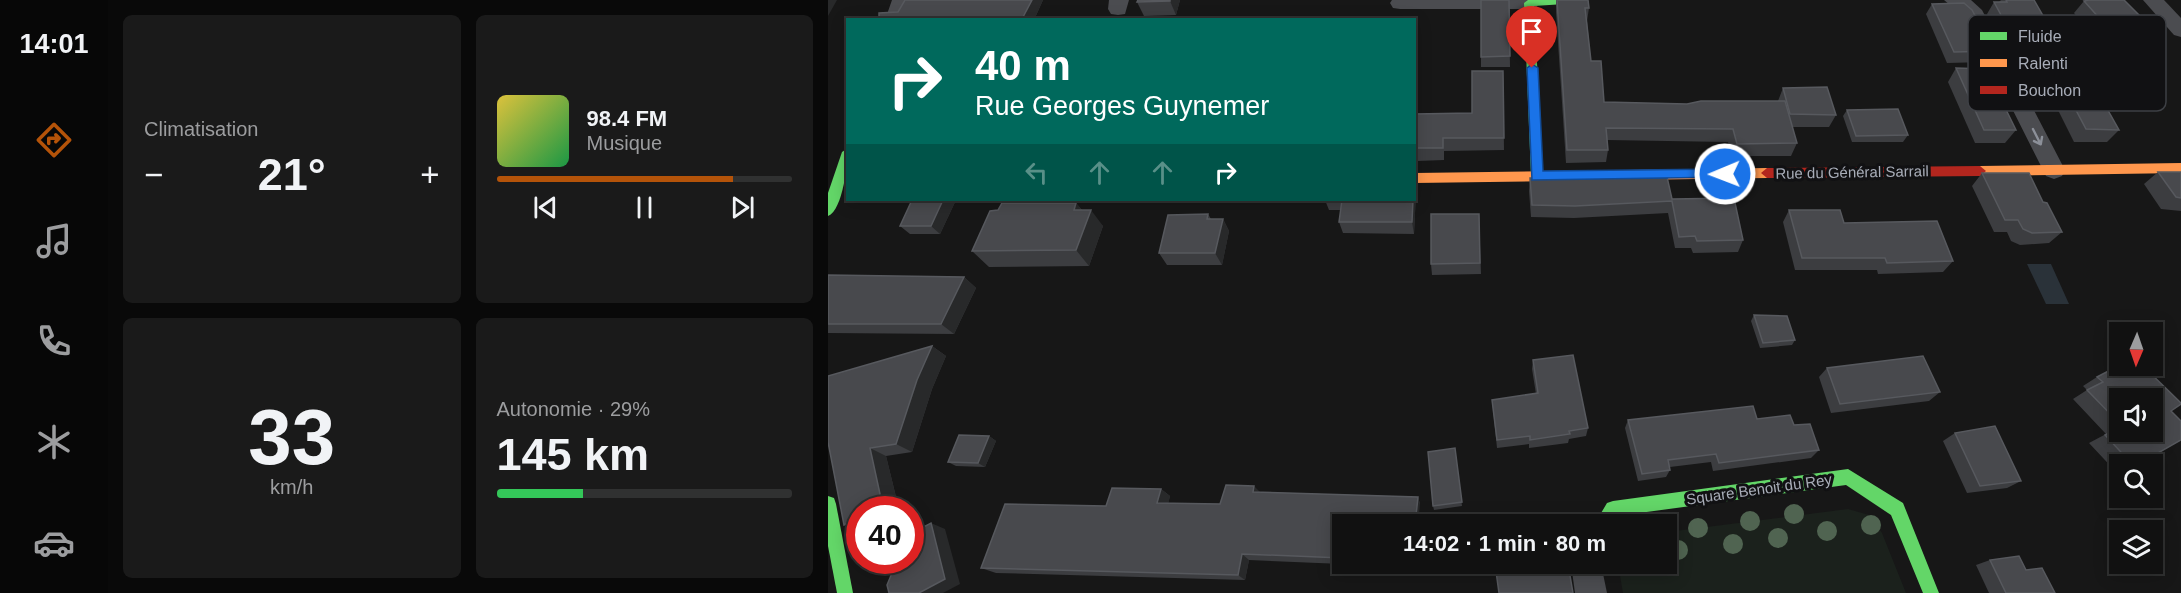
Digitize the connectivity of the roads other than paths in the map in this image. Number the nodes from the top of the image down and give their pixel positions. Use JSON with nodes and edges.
{"nodes":[{"id":1,"x":902,"y":0,"type":"edge"},
{"id":2,"x":1580,"y":0,"type":"edge"},
{"id":3,"x":1954,"y":0,"type":"edge"},
{"id":4,"x":2153,"y":0,"type":"edge"},
{"id":5,"x":1400,"y":3,"type":"dead end"},
{"id":6,"x":1529,"y":3,"type":"junction"},
{"id":7,"x":1975,"y":15,"type":"edge"},
{"id":8,"x":896,"y":18,"type":"edge"},
{"id":9,"x":2181,"y":30,"type":"edge"},
{"id":10,"x":2024,"y":111,"type":"edge"},
{"id":11,"x":846,"y":163,"type":"edge"},
{"id":12,"x":2181,"y":168,"type":"edge"},
{"id":13,"x":2054,"y":170,"type":"junction"},
{"id":14,"x":1537,"y":176,"type":"junction"},
{"id":15,"x":1416,"y":178,"type":"edge"},
{"id":16,"x":842,"y":185,"type":"edge"},
{"id":17,"x":828,"y":211,"type":"edge"},
{"id":18,"x":828,"y":504,"type":"edge"},
{"id":19,"x":1610,"y":514,"type":"edge"},
{"id":20,"x":1588,"y":574,"type":"edge"},
{"id":21,"x":845,"y":593,"type":"edge"},
{"id":22,"x":1591,"y":593,"type":"edge"},
{"id":23,"x":1931,"y":593,"type":"edge"}],
"edges":[{"from":1,"to":8,"type":"street"},
{"from":2,"to":6,"type":"street"},
{"from":3,"to":7,"type":"street","one_way":true},
{"from":4,"to":9,"type":"street"},
{"from":5,"to":6,"type":"street"},
{"from":6,"to":14,"type":"street"},
{"from":10,"to":13,"type":"street","one_way":true},
{"from":11,"to":16,"type":"street"},
{"from":12,"to":13,"type":"street","name":"Rue du Général Sarrail"},
{"from":13,"to":14,"type":"street","name":"Rue du Général Sarrail"},
{"from":14,"to":15,"type":"street","name":"Rue du Général Sarrail"},
{"from":16,"to":17,"type":"street"},
{"from":18,"to":21,"type":"street"},
{"from":19,"to":23,"type":"street","name":"Square Benoit du Rey"},
{"from":20,"to":22,"type":"street"}]}
